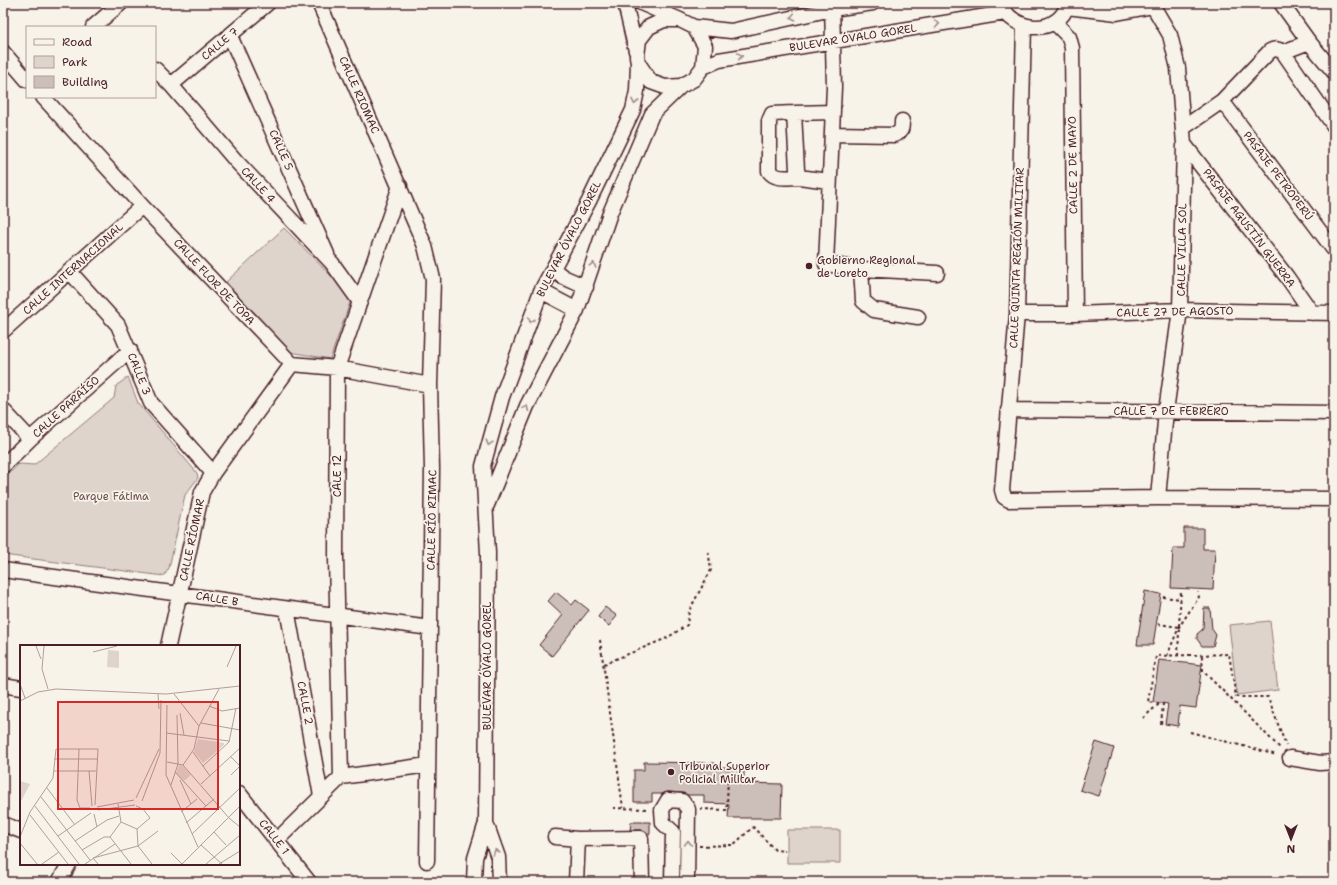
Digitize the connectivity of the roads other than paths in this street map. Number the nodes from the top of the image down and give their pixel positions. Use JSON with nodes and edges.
{"nodes":[{"id":1,"x":121,"y":3,"type":"edge"},
{"id":2,"x":268,"y":3,"type":"edge"},
{"id":3,"x":319,"y":3,"type":"edge"},
{"id":4,"x":625,"y":3,"type":"edge"},
{"id":5,"x":640,"y":3,"type":"edge"},
{"id":6,"x":873,"y":3,"type":"edge"},
{"id":7,"x":1281,"y":3,"type":"edge"},
{"id":8,"x":1068,"y":5,"type":"edge"},
{"id":9,"x":832,"y":6,"type":"edge"},
{"id":10,"x":1003,"y":8,"type":"edge"},
{"id":11,"x":680,"y":20,"type":"junction"},
{"id":12,"x":109,"y":22,"type":"edge"},
{"id":13,"x":1054,"y":22,"type":"junction"},
{"id":14,"x":96,"y":26,"type":"edge"},
{"id":15,"x":1024,"y":26,"type":"junction"},
{"id":16,"x":694,"y":27,"type":"junction"},
{"id":17,"x":230,"y":36,"type":"junction"},
{"id":18,"x":833,"y":41,"type":"junction"},
{"id":19,"x":1309,"y":42,"type":"junction"},
{"id":20,"x":3,"y":52,"type":"edge"},
{"id":21,"x":1283,"y":52,"type":"junction"},
{"id":22,"x":637,"y":59,"type":"junction"},
{"id":23,"x":703,"y":68,"type":"junction"},
{"id":24,"x":156,"y":70,"type":"edge"},
{"id":25,"x":1334,"y":72,"type":"edge"},
{"id":26,"x":26,"y":79,"type":"edge"},
{"id":27,"x":171,"y":85,"type":"junction"},
{"id":28,"x":681,"y":86,"type":"junction"},
{"id":29,"x":44,"y":98,"type":"edge"},
{"id":30,"x":1222,"y":102,"type":"junction"},
{"id":31,"x":833,"y":112,"type":"junction"},
{"id":32,"x":794,"y":113,"type":"junction"},
{"id":33,"x":902,"y":120,"type":"dead end"},
{"id":34,"x":1334,"y":126,"type":"edge"},
{"id":35,"x":1183,"y":128,"type":"junction"},
{"id":36,"x":832,"y":134,"type":"junction"},
{"id":37,"x":1184,"y":144,"type":"junction"},
{"id":38,"x":799,"y":177,"type":"junction"},
{"id":39,"x":829,"y":182,"type":"junction"},
{"id":40,"x":400,"y":186,"type":"junction"},
{"id":41,"x":142,"y":206,"type":"junction"},
{"id":42,"x":1334,"y":250,"type":"edge"},
{"id":43,"x":332,"y":263,"type":"junction"},
{"id":44,"x":553,"y":269,"type":"junction"},
{"id":45,"x":861,"y":269,"type":"junction"},
{"id":46,"x":70,"y":272,"type":"junction"},
{"id":47,"x":937,"y":273,"type":"dead end"},
{"id":48,"x":586,"y":287,"type":"junction"},
{"id":49,"x":541,"y":291,"type":"junction"},
{"id":50,"x":360,"y":302,"type":"junction"},
{"id":51,"x":577,"y":310,"type":"junction"},
{"id":52,"x":1180,"y":310,"type":"junction"},
{"id":53,"x":1312,"y":313,"type":"junction"},
{"id":54,"x":1334,"y":313,"type":"edge"},
{"id":55,"x":1017,"y":314,"type":"junction"},
{"id":56,"x":1075,"y":314,"type":"junction"},
{"id":57,"x":918,"y":317,"type":"dead end"},
{"id":58,"x":3,"y":331,"type":"edge"},
{"id":59,"x":130,"y":350,"type":"junction"},
{"id":60,"x":292,"y":364,"type":"junction"},
{"id":61,"x":337,"y":368,"type":"junction"},
{"id":62,"x":430,"y":385,"type":"junction"},
{"id":63,"x":3,"y":410,"type":"edge"},
{"id":64,"x":1008,"y":410,"type":"junction"},
{"id":65,"x":1166,"y":411,"type":"junction"},
{"id":66,"x":1334,"y":413,"type":"edge"},
{"id":67,"x":30,"y":439,"type":"junction"},
{"id":68,"x":3,"y":466,"type":"edge"},
{"id":69,"x":213,"y":473,"type":"junction"},
{"id":70,"x":1158,"y":498,"type":"junction"},
{"id":71,"x":1334,"y":499,"type":"edge"},
{"id":72,"x":485,"y":509,"type":"junction"},
{"id":73,"x":3,"y":570,"type":"edge"},
{"id":74,"x":181,"y":593,"type":"junction"},
{"id":75,"x":287,"y":609,"type":"junction"},
{"id":76,"x":338,"y":615,"type":"junction"},
{"id":77,"x":430,"y":628,"type":"junction"},
{"id":78,"x":168,"y":645,"type":"edge"},
{"id":79,"x":3,"y":685,"type":"edge"},
{"id":80,"x":20,"y":688,"type":"edge"},
{"id":81,"x":1290,"y":758,"type":"road end"},
{"id":82,"x":1334,"y":762,"type":"edge"},
{"id":83,"x":428,"y":765,"type":"junction"},
{"id":84,"x":341,"y":777,"type":"junction"},
{"id":85,"x":240,"y":794,"type":"edge"},
{"id":86,"x":321,"y":796,"type":"junction"},
{"id":87,"x":486,"y":822,"type":"junction"},
{"id":88,"x":3,"y":824,"type":"edge"},
{"id":89,"x":20,"y":831,"type":"edge"},
{"id":90,"x":555,"y":837,"type":"dead end"},
{"id":91,"x":578,"y":838,"type":"junction"},
{"id":92,"x":276,"y":841,"type":"junction"},
{"id":93,"x":427,"y":861,"type":"dead end"},
{"id":94,"x":68,"y":865,"type":"edge"},
{"id":95,"x":59,"y":882,"type":"edge"},
{"id":96,"x":309,"y":882,"type":"edge"},
{"id":97,"x":474,"y":882,"type":"edge"},
{"id":98,"x":499,"y":882,"type":"edge"},
{"id":99,"x":576,"y":882,"type":"edge"},
{"id":100,"x":642,"y":882,"type":"edge"},
{"id":101,"x":672,"y":882,"type":"edge"},
{"id":102,"x":687,"y":882,"type":"edge"}],
"edges":[{"from":1,"to":12,"type":"street"},
{"from":2,"to":17,"type":"street","name":"CALLE 7"},
{"from":3,"to":40,"type":"street","name":"CALLE RIOMAC"},
{"from":4,"to":22,"type":"street"},
{"from":5,"to":11,"type":"street"},
{"from":6,"to":9,"type":"street"},
{"from":7,"to":19,"type":"street"},
{"from":8,"to":13,"type":"street"},
{"from":8,"to":35,"type":"street","name":"CALLE VILLA SOL"},
{"from":9,"to":16,"type":"street","one_way":true},
{"from":9,"to":18,"type":"street"},
{"from":10,"to":15,"type":"street","name":"BULEVAR ÓVALO GOREL"},
{"from":18,"to":10,"type":"street","name":"BULEVAR ÓVALO GOREL","one_way":true},
{"from":11,"to":16,"type":"street"},
{"from":11,"to":22,"type":"street","name":"BULEVAR ÓVALO GOREL"},
{"from":12,"to":14,"type":"street"},
{"from":13,"to":15,"type":"street"},
{"from":13,"to":56,"type":"street","name":"CALLE 2 DE MAYO"},
{"from":15,"to":55,"type":"street","name":"CALLE QUINTA REGIÓN MILITAR"},
{"from":16,"to":23,"type":"street"},
{"from":17,"to":27,"type":"street","name":"CALLE 7"},
{"from":17,"to":43,"type":"street","name":"CALLE 5"},
{"from":23,"to":18,"type":"street","name":"BULEVAR ÓVALO GOREL","one_way":true},
{"from":18,"to":31,"type":"street"},
{"from":19,"to":21,"type":"street"},
{"from":19,"to":25,"type":"street"},
{"from":20,"to":26,"type":"street"},
{"from":21,"to":30,"type":"street"},
{"from":21,"to":34,"type":"street"},
{"from":22,"to":28,"type":"street"},
{"from":22,"to":44,"type":"street","name":"BULEVAR ÓVALO GOREL","one_way":true},
{"from":23,"to":28,"type":"street","name":"BULEVAR ÓVALO GOREL"},
{"from":24,"to":27,"type":"street","name":"CALLE 4"},
{"from":27,"to":43,"type":"street","name":"CALLE 4"},
{"from":48,"to":28,"type":"street","name":"BULEVAR ÓVALO GOREL","one_way":true},
{"from":29,"to":41,"type":"street","name":"CALLE FLOR DE TOPA"},
{"from":30,"to":35,"type":"street"},
{"from":30,"to":42,"type":"street","name":"PASAJE PETROPERÚ"},
{"from":31,"to":32,"type":"street"},
{"from":31,"to":36,"type":"street"},
{"from":32,"to":38,"type":"street"},
{"from":32,"to":38,"type":"street"},
{"from":33,"to":36,"type":"street"},
{"from":35,"to":37,"type":"street","name":"CALLE VILLA SOL"},
{"from":36,"to":39,"type":"street"},
{"from":37,"to":52,"type":"street","name":"CALLE VILLA SOL"},
{"from":37,"to":53,"type":"street","name":"PASAJE AGUSTÍN GUERRA"},
{"from":38,"to":39,"type":"street"},
{"from":39,"to":45,"type":"street"},
{"from":40,"to":50,"type":"street","name":"CALE 12"},
{"from":40,"to":62,"type":"street","name":"CALLE RÍO RIMAC"},
{"from":41,"to":46,"type":"street","name":"CALLE INTERNACIONAL"},
{"from":41,"to":60,"type":"street","name":"CALLE FLOR DE TOPA"},
{"from":43,"to":50,"type":"street","name":"CALLE 4"},
{"from":44,"to":48,"type":"street"},
{"from":44,"to":49,"type":"street","name":"BULEVAR ÓVALO GOREL"},
{"from":45,"to":47,"type":"street"},
{"from":45,"to":57,"type":"street"},
{"from":46,"to":58,"type":"street","name":"CALLE INTERNACIONAL"},
{"from":46,"to":59,"type":"street","name":"CALLE 3"},
{"from":48,"to":51,"type":"street","name":"BULEVAR ÓVALO GOREL"},
{"from":49,"to":51,"type":"street"},
{"from":49,"to":72,"type":"street","name":"BULEVAR ÓVALO GOREL","one_way":true},
{"from":50,"to":61,"type":"street","name":"CALE 12"},
{"from":72,"to":51,"type":"street","name":"BULEVAR ÓVALO GOREL","one_way":true},
{"from":52,"to":53,"type":"street","name":"CALLE 27 DE AGOSTO"},
{"from":52,"to":56,"type":"street","name":"CALLE 27 DE AGOSTO"},
{"from":52,"to":65,"type":"street","name":"CALLE VILLA SOL"},
{"from":53,"to":54,"type":"street","name":"CALLE 27 DE AGOSTO"},
{"from":55,"to":56,"type":"street","name":"CALLE 27 DE AGOSTO"},
{"from":55,"to":64,"type":"street","name":"CALLE QUINTA REGIÓN MILITAR"},
{"from":59,"to":67,"type":"street","name":"CALLE PARAÍSO"},
{"from":59,"to":69,"type":"street","name":"CALLE 3"},
{"from":60,"to":61,"type":"street"},
{"from":60,"to":69,"type":"street","name":"CALLE RÍOMAR"},
{"from":61,"to":62,"type":"street"},
{"from":61,"to":76,"type":"street","name":"CALE 12"},
{"from":62,"to":77,"type":"street","name":"CALLE RÍO RIMAC"},
{"from":63,"to":67,"type":"street"},
{"from":64,"to":65,"type":"street","name":"CALLE 7 DE FEBRERO"},
{"from":64,"to":70,"type":"street","name":"CALLE QUINTA REGIÓN MILITAR"},
{"from":65,"to":66,"type":"street","name":"CALLE 7 DE FEBRERO"},
{"from":65,"to":70,"type":"street","name":"CALLE VILLA SOL"},
{"from":67,"to":68,"type":"street","name":"CALLE PARAÍSO"},
{"from":69,"to":74,"type":"street","name":"CALLE RÍOMAR"},
{"from":70,"to":71,"type":"street"},
{"from":72,"to":87,"type":"street","name":"BULEVAR ÓVALO GOREL"},
{"from":73,"to":74,"type":"street","name":"CALLE B"},
{"from":74,"to":75,"type":"street","name":"CALLE B"},
{"from":74,"to":78,"type":"street","name":"CALLE RÍOMAR"},
{"from":75,"to":76,"type":"street","name":"CALLE B"},
{"from":75,"to":86,"type":"street","name":"CALLE 2"},
{"from":76,"to":77,"type":"street","name":"CALLE B"},
{"from":76,"to":84,"type":"street","name":"CALE 12"},
{"from":77,"to":83,"type":"street","name":"CALLE RÍO RIMAC"},
{"from":79,"to":80,"type":"street"},
{"from":81,"to":82,"type":"street"},
{"from":83,"to":84,"type":"street"},
{"from":83,"to":93,"type":"street","name":"CALLE RÍO RIMAC"},
{"from":84,"to":86,"type":"street"},
{"from":85,"to":92,"type":"street","name":"CALLE 1"},
{"from":86,"to":92,"type":"street"},
{"from":87,"to":97,"type":"street","name":"BULEVAR ÓVALO GOREL"},
{"from":98,"to":87,"type":"street","name":"BULEVAR ÓVALO GOREL","one_way":true},
{"from":88,"to":89,"type":"street"},
{"from":90,"to":91,"type":"street"},
{"from":91,"to":99,"type":"street"},
{"from":91,"to":100,"type":"street"},
{"from":92,"to":96,"type":"street","name":"CALLE 1"},
{"from":94,"to":95,"type":"street"},
{"from":102,"to":101,"type":"street","one_way":true}]}
